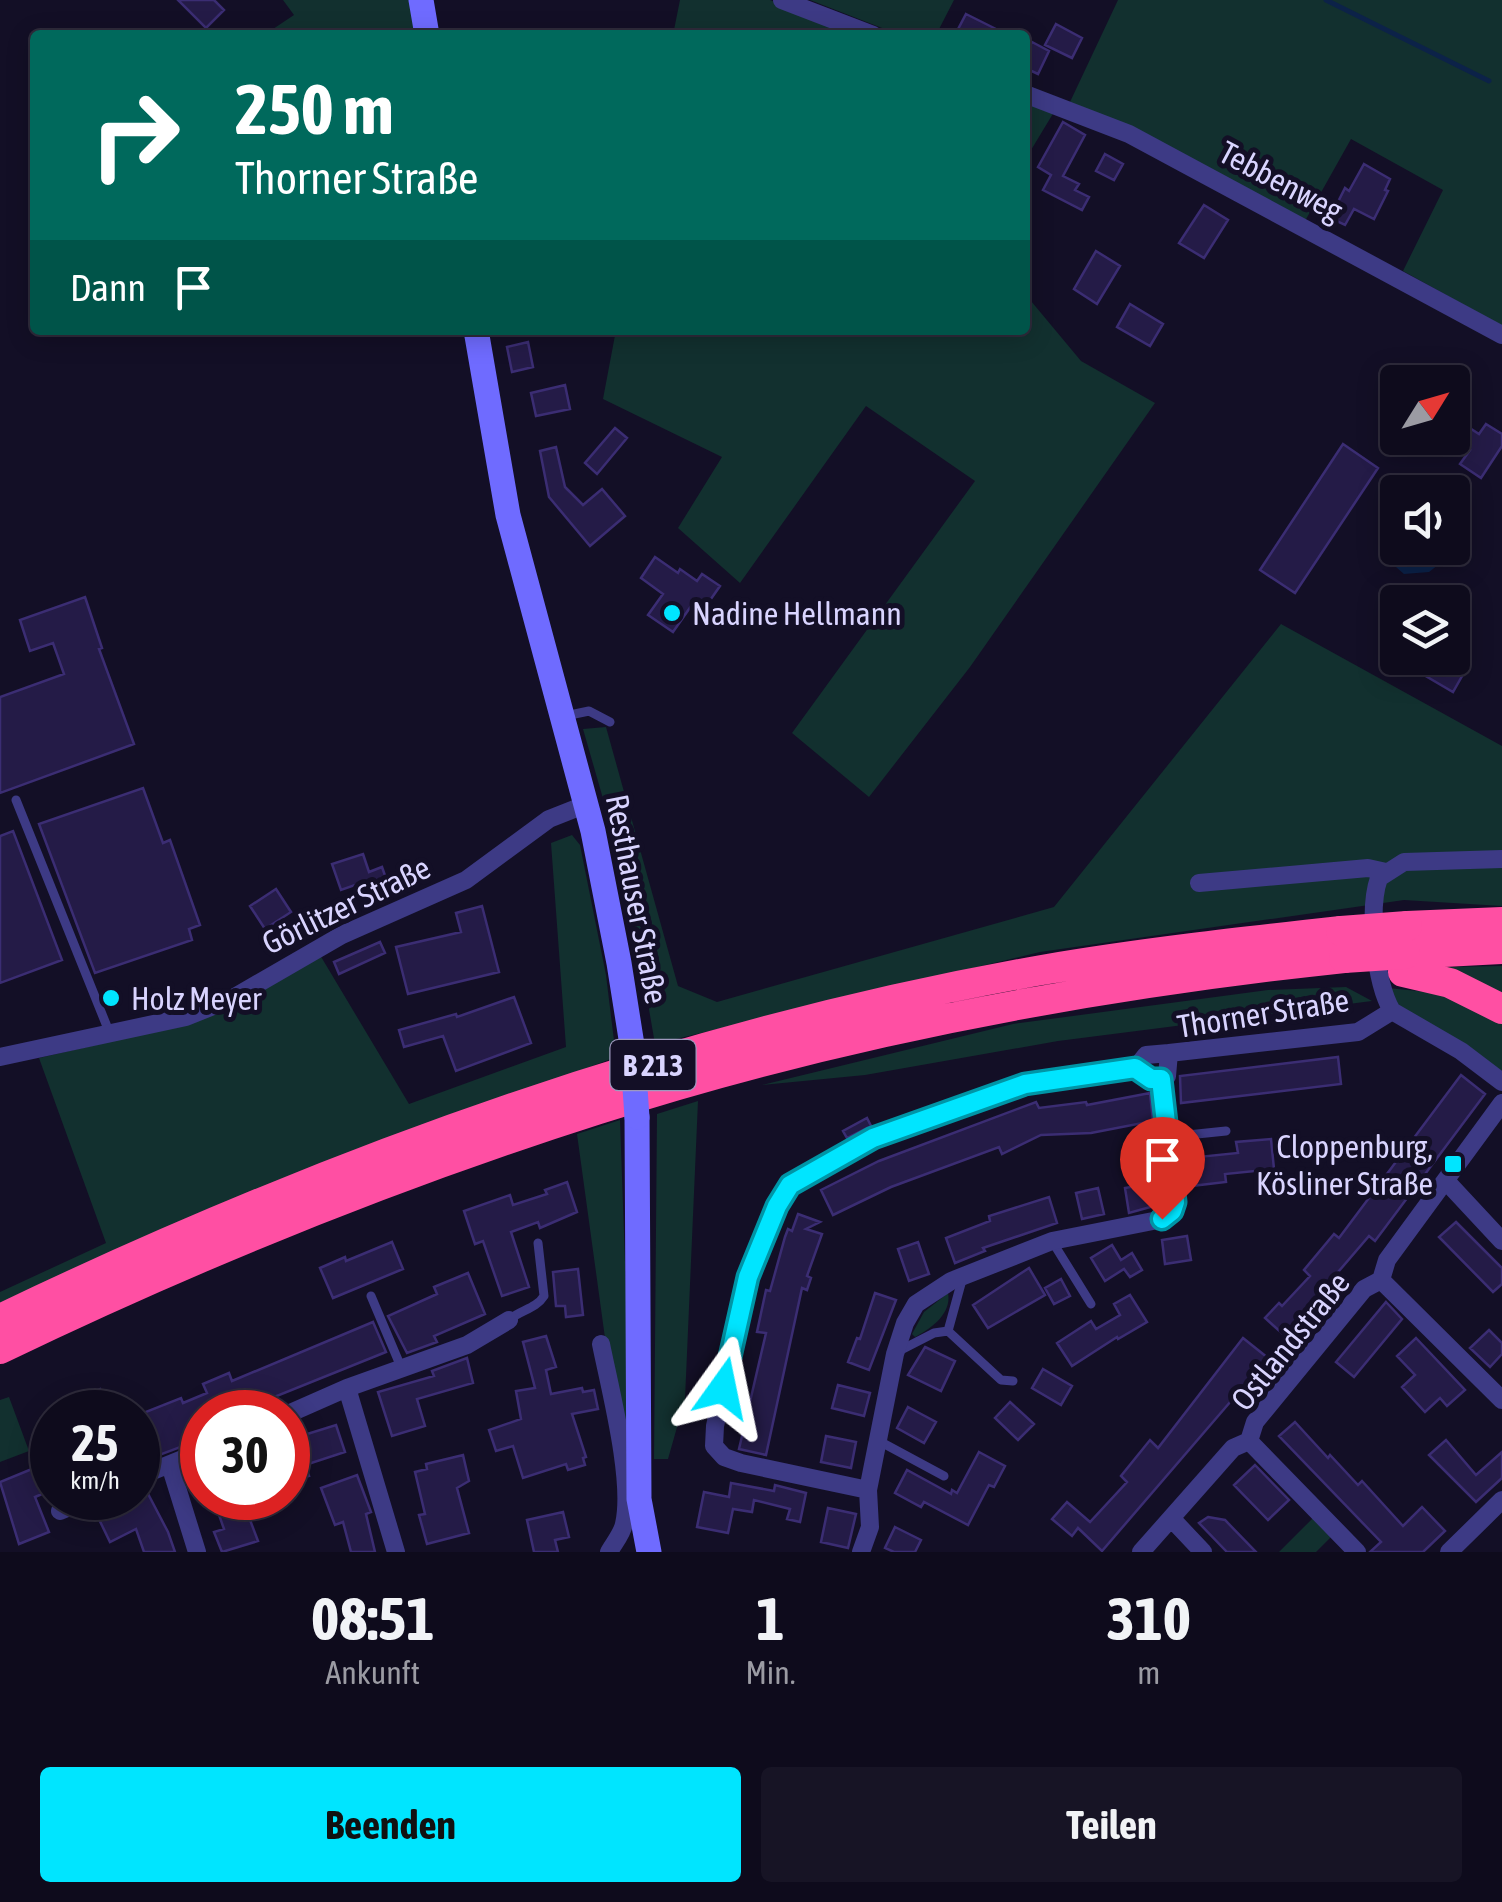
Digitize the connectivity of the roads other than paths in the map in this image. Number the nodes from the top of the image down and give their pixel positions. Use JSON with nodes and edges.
{"nodes":[{"id":1,"x":421,"y":0,"type":"edge"},
{"id":2,"x":782,"y":0,"type":"edge"},
{"id":3,"x":426,"y":30,"type":"edge"},
{"id":4,"x":860,"y":30,"type":"edge"},
{"id":5,"x":1030,"y":96,"type":"edge"},
{"id":6,"x":477,"y":335,"type":"edge"},
{"id":7,"x":1502,"y":335,"type":"edge"},
{"id":8,"x":562,"y":716,"type":"junction"},
{"id":9,"x":610,"y":722,"type":"dead end"},
{"id":10,"x":16,"y":800,"type":"dead end"},
{"id":11,"x":587,"y":804,"type":"junction"},
{"id":12,"x":1502,"y":859,"type":"edge"},
{"id":13,"x":1386,"y":872,"type":"junction"},
{"id":14,"x":1199,"y":883,"type":"dead end"},
{"id":15,"x":1502,"y":922,"type":"edge"},
{"id":16,"x":1502,"y":949,"type":"edge"},
{"id":17,"x":1405,"y":951,"type":"junction"},
{"id":18,"x":1343,"y":954,"type":"junction"},
{"id":19,"x":1502,"y":1009,"type":"edge"},
{"id":20,"x":1392,"y":1011,"type":"junction"},
{"id":21,"x":110,"y":1034,"type":"junction"},
{"id":22,"x":1169,"y":1052,"type":"junction"},
{"id":23,"x":0,"y":1057,"type":"edge"},
{"id":24,"x":1135,"y":1068,"type":"junction"},
{"id":25,"x":1161,"y":1079,"type":"junction"},
{"id":26,"x":1502,"y":1082,"type":"edge"},
{"id":27,"x":1502,"y":1103,"type":"edge"},
{"id":28,"x":1226,"y":1131,"type":"dead end"},
{"id":29,"x":1168,"y":1138,"type":"junction"},
{"id":30,"x":1446,"y":1182,"type":"junction"},
{"id":31,"x":1502,"y":1241,"type":"edge"},
{"id":32,"x":1052,"y":1242,"type":"junction"},
{"id":33,"x":538,"y":1243,"type":"dead end"},
{"id":34,"x":962,"y":1277,"type":"junction"},
{"id":35,"x":1382,"y":1280,"type":"junction"},
{"id":36,"x":371,"y":1296,"type":"dead end"},
{"id":37,"x":1091,"y":1304,"type":"dead end"},
{"id":38,"x":0,"y":1319,"type":"edge"},
{"id":39,"x":509,"y":1320,"type":"joint"},
{"id":40,"x":948,"y":1331,"type":"junction"},
{"id":41,"x":601,"y":1344,"type":"dead end"},
{"id":42,"x":0,"y":1349,"type":"edge"},
{"id":43,"x":895,"y":1354,"type":"junction"},
{"id":44,"x":402,"y":1368,"type":"junction"},
{"id":45,"x":1001,"y":1380,"type":"junction"},
{"id":46,"x":1013,"y":1381,"type":"dead end"},
{"id":47,"x":347,"y":1388,"type":"junction"},
{"id":48,"x":1006,"y":1394,"type":"dead end"},
{"id":49,"x":1502,"y":1400,"type":"edge"},
{"id":50,"x":310,"y":1404,"type":"edge"},
{"id":51,"x":876,"y":1439,"type":"junction"},
{"id":52,"x":1249,"y":1441,"type":"junction"},
{"id":53,"x":180,"y":1461,"type":"edge"},
{"id":54,"x":170,"y":1465,"type":"junction"},
{"id":55,"x":160,"y":1469,"type":"edge"},
{"id":56,"x":944,"y":1476,"type":"dead end"},
{"id":57,"x":868,"y":1490,"type":"junction"},
{"id":58,"x":1502,"y":1500,"type":"edge"},
{"id":59,"x":1172,"y":1518,"type":"junction"},
{"id":60,"x":197,"y":1552,"type":"edge"},
{"id":61,"x":396,"y":1552,"type":"edge"},
{"id":62,"x":609,"y":1552,"type":"edge"},
{"id":63,"x":649,"y":1552,"type":"edge"},
{"id":64,"x":861,"y":1552,"type":"edge"},
{"id":65,"x":1140,"y":1552,"type":"edge"},
{"id":66,"x":1203,"y":1552,"type":"edge"},
{"id":67,"x":1357,"y":1552,"type":"edge"},
{"id":68,"x":1449,"y":1552,"type":"edge"}],
"edges":[{"from":1,"to":3,"type":"street"},
{"from":2,"to":4,"type":"street"},
{"from":5,"to":7,"type":"street","name":"Tebbenweg"},
{"from":6,"to":8,"type":"street","name":"Resthauser Straße"},
{"from":8,"to":9,"type":"lane"},
{"from":8,"to":11,"type":"street","name":"Resthauser Straße"},
{"from":10,"to":21,"type":"lane"},
{"from":11,"to":21,"type":"street","name":"Görlitzer Straße"},
{"from":11,"to":63,"type":"street","name":"Resthauser Straße","bridge":true},
{"from":12,"to":13,"type":"street"},
{"from":13,"to":14,"type":"street"},
{"from":13,"to":20,"type":"street"},
{"from":15,"to":17,"type":"highway","number":"B 213"},
{"from":16,"to":17,"type":"highway","number":"B 213"},
{"from":17,"to":18,"type":"highway","number":"B 213"},
{"from":17,"to":18,"type":"highway","number":"B 213","bridge":true},
{"from":17,"to":19,"type":"highway","number":"B 213"},
{"from":18,"to":38,"type":"highway","number":"B 213"},
{"from":18,"to":42,"type":"highway","number":"B 213"},
{"from":20,"to":22,"type":"street","name":"Thorner Straße"},
{"from":20,"to":26,"type":"street"},
{"from":21,"to":23,"type":"street","name":"Görlitzer Straße"},
{"from":22,"to":24,"type":"street"},
{"from":22,"to":25,"type":"street","name":"Thorner Straße"},
{"from":24,"to":25,"type":"street"},
{"from":24,"to":57,"type":"street"},
{"from":25,"to":29,"type":"street","name":"Thorner Straße"},
{"from":27,"to":30,"type":"street","name":"Ostlandstraße"},
{"from":28,"to":29,"type":"lane"},
{"from":29,"to":32,"type":"street","name":"Thorner Straße"},
{"from":30,"to":31,"type":"street"},
{"from":30,"to":35,"type":"street","name":"Ostlandstraße"},
{"from":32,"to":34,"type":"street","name":"Thorner Straße"},
{"from":32,"to":37,"type":"lane"},
{"from":33,"to":39,"type":"lane"},
{"from":34,"to":40,"type":"lane"},
{"from":34,"to":43,"type":"street","name":"Thorner Straße"},
{"from":35,"to":49,"type":"street"},
{"from":35,"to":52,"type":"street","name":"Ostlandstraße"},
{"from":36,"to":44,"type":"lane"},
{"from":39,"to":44,"type":"street"},
{"from":40,"to":43,"type":"lane"},
{"from":40,"to":45,"type":"lane"},
{"from":41,"to":62,"type":"street"},
{"from":43,"to":51,"type":"street","name":"Thorner Straße"},
{"from":44,"to":47,"type":"street"},
{"from":45,"to":46,"type":"lane"},
{"from":45,"to":48,"type":"lane"},
{"from":47,"to":50,"type":"street"},
{"from":47,"to":61,"type":"street"},
{"from":51,"to":56,"type":"lane"},
{"from":51,"to":57,"type":"street","name":"Thorner Straße"},
{"from":52,"to":59,"type":"street","name":"Ostlandstraße"},
{"from":52,"to":67,"type":"street"},
{"from":53,"to":54,"type":"street"},
{"from":54,"to":55,"type":"street"},
{"from":54,"to":60,"type":"street"},
{"from":57,"to":64,"type":"street","name":"Thorner Straße"},
{"from":58,"to":68,"type":"street"},
{"from":59,"to":65,"type":"street","name":"Ostlandstraße"},
{"from":59,"to":66,"type":"street"}]}
